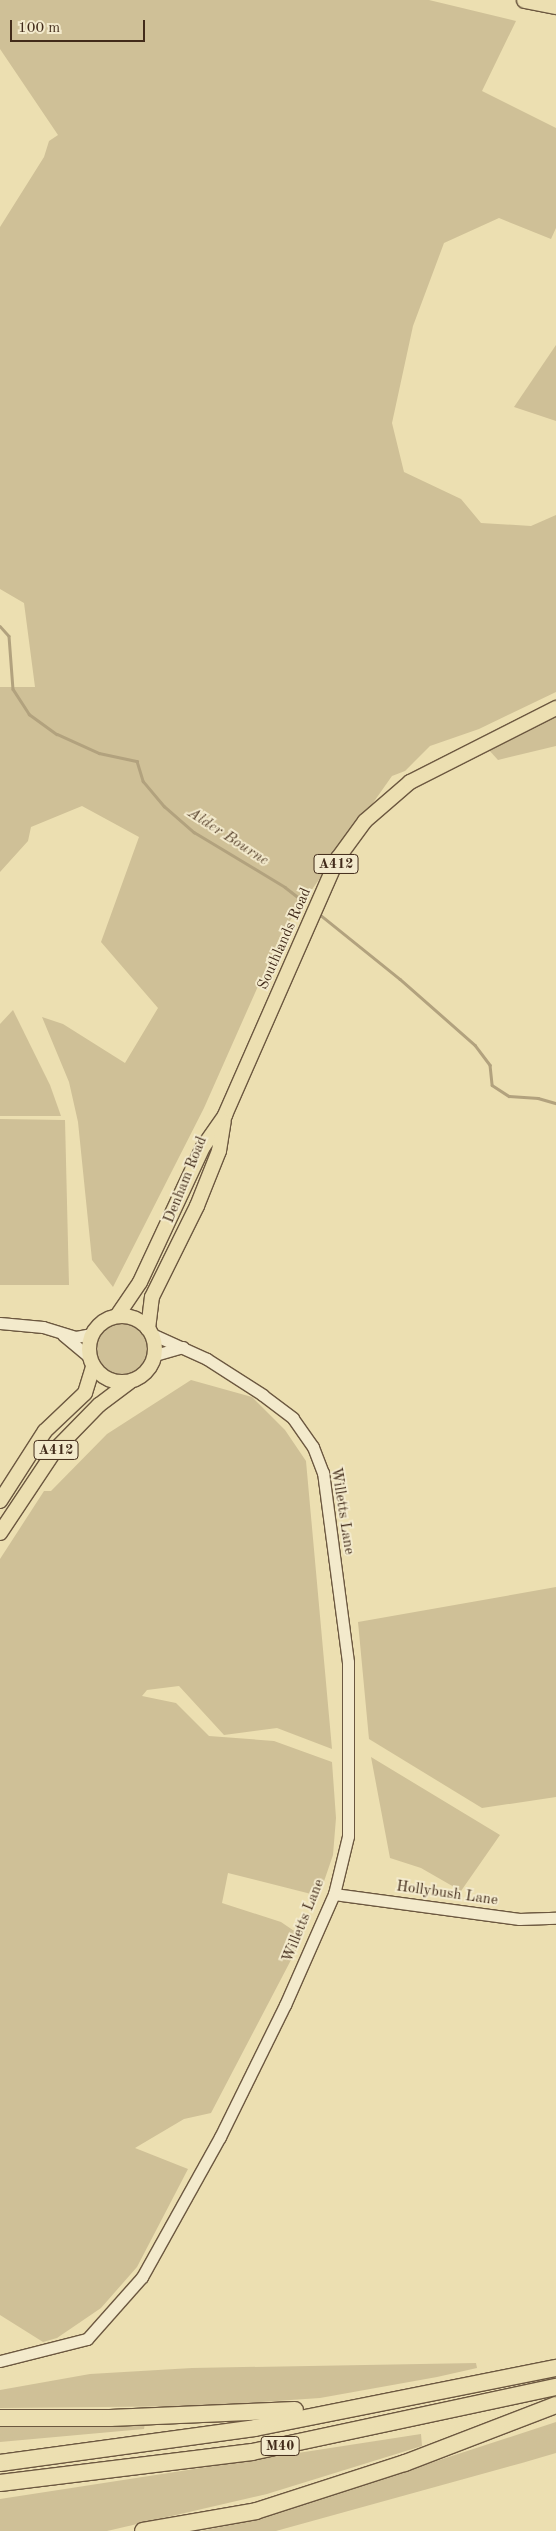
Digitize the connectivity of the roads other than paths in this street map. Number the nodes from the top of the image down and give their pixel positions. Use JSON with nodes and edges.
{"nodes":[{"id":1,"x":525,"y":0,"type":"edge"},
{"id":2,"x":556,"y":6,"type":"edge"},
{"id":3,"x":556,"y":708,"type":"edge"},
{"id":4,"x":225,"y":1115,"type":"junction"},
{"id":5,"x":117,"y":1316,"type":"junction"},
{"id":6,"x":0,"y":1323,"type":"edge"},
{"id":7,"x":150,"y":1332,"type":"junction"},
{"id":8,"x":92,"y":1334,"type":"junction"},
{"id":9,"x":63,"y":1335,"type":"junction"},
{"id":10,"x":183,"y":1347,"type":"junction"},
{"id":11,"x":155,"y":1355,"type":"junction"},
{"id":12,"x":91,"y":1362,"type":"junction"},
{"id":13,"x":129,"y":1382,"type":"junction"},
{"id":14,"x":0,"y":1500,"type":"edge"},
{"id":15,"x":0,"y":1533,"type":"edge"},
{"id":16,"x":334,"y":1894,"type":"junction"},
{"id":17,"x":556,"y":1918,"type":"edge"},
{"id":18,"x":0,"y":2362,"type":"edge"},
{"id":19,"x":556,"y":2368,"type":"edge"},
{"id":20,"x":556,"y":2387,"type":"edge"},
{"id":21,"x":376,"y":2402,"type":"junction"},
{"id":22,"x":556,"y":2405,"type":"edge"},
{"id":23,"x":0,"y":2418,"type":"edge"},
{"id":24,"x":0,"y":2463,"type":"edge"},
{"id":25,"x":0,"y":2483,"type":"edge"},
{"id":26,"x":143,"y":2531,"type":"edge"}],
"edges":[{"from":1,"to":2,"type":"highway"},
{"from":3,"to":4,"type":"main road","name":"Southlands Road","number":"A412"},
{"from":4,"to":5,"type":"main road","name":"Denham Road","number":"A412"},
{"from":4,"to":7,"type":"main road","name":"Denham Road","number":"A412"},
{"from":5,"to":7,"type":"main road"},
{"from":5,"to":8,"type":"main road"},
{"from":6,"to":9,"type":"street"},
{"from":7,"to":10,"type":"street","name":"Willetts Lane"},
{"from":7,"to":11,"type":"main road"},
{"from":8,"to":9,"type":"street"},
{"from":8,"to":12,"type":"main road"},
{"from":9,"to":12,"type":"street"},
{"from":10,"to":11,"type":"street"},
{"from":10,"to":16,"type":"street","name":"Willetts Lane"},
{"from":11,"to":13,"type":"main road"},
{"from":12,"to":13,"type":"main road"},
{"from":12,"to":14,"type":"main road","number":"A412"},
{"from":13,"to":15,"type":"main road","number":"A412"},
{"from":16,"to":17,"type":"street","name":"Hollybush Lane"},
{"from":16,"to":18,"type":"street","name":"Willetts Lane"},
{"from":19,"to":21,"type":"highway","number":"M40"},
{"from":20,"to":25,"type":"highway","number":"M40"},
{"from":21,"to":23,"type":"highway","number":"M40"},
{"from":21,"to":24,"type":"highway","number":"M40"},
{"from":22,"to":26,"type":"highway"}]}
